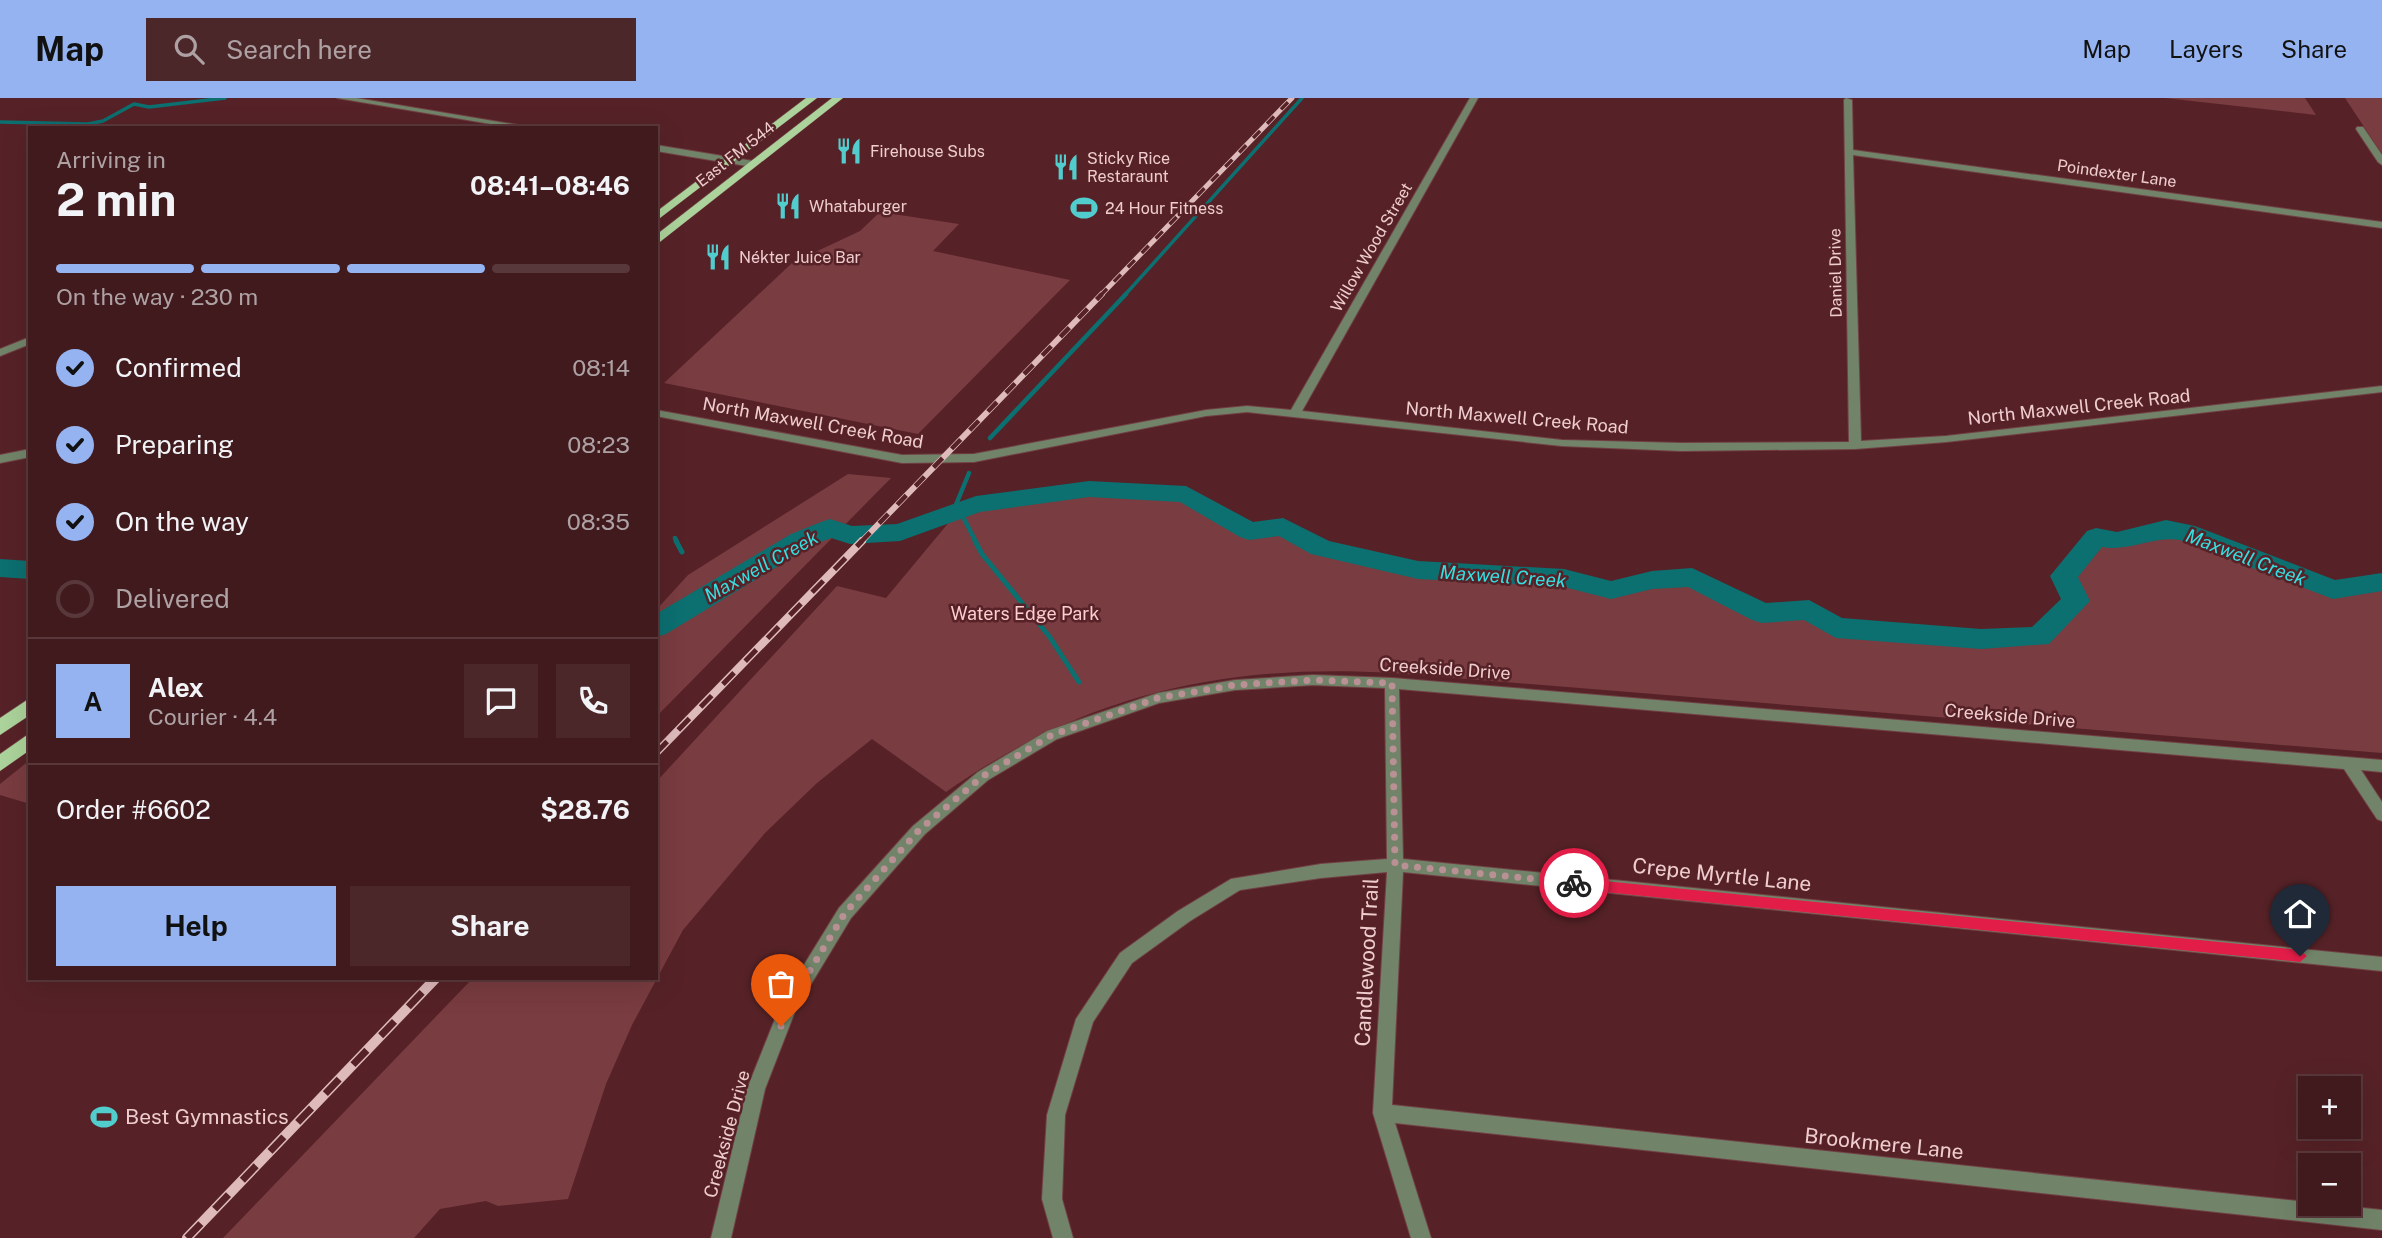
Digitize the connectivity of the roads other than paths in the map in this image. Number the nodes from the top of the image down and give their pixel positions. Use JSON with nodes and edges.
{"nodes":[{"id":1,"x":341,"y":98,"type":"edge"},
{"id":2,"x":812,"y":98,"type":"edge"},
{"id":3,"x":838,"y":98,"type":"edge"},
{"id":4,"x":1474,"y":98,"type":"edge"},
{"id":5,"x":1848,"y":100,"type":"dead end"},
{"id":6,"x":519,"y":126,"type":"edge"},
{"id":7,"x":2360,"y":129,"type":"dead end"},
{"id":8,"x":658,"y":148,"type":"edge"},
{"id":9,"x":1848,"y":152,"type":"junction"},
{"id":10,"x":730,"y":160,"type":"junction"},
{"id":11,"x":2382,"y":162,"type":"edge"},
{"id":12,"x":753,"y":164,"type":"junction"},
{"id":13,"x":658,"y":216,"type":"edge"},
{"id":14,"x":2382,"y":225,"type":"edge"},
{"id":15,"x":658,"y":239,"type":"edge"},
{"id":16,"x":28,"y":341,"type":"edge"},
{"id":17,"x":0,"y":354,"type":"edge"},
{"id":18,"x":2382,"y":389,"type":"edge"},
{"id":19,"x":1295,"y":412,"type":"junction"},
{"id":20,"x":658,"y":413,"type":"edge"},
{"id":21,"x":1855,"y":445,"type":"junction"},
{"id":22,"x":28,"y":453,"type":"edge"},
{"id":23,"x":0,"y":459,"type":"edge"},
{"id":24,"x":1392,"y":683,"type":"junction"},
{"id":25,"x":28,"y":706,"type":"edge"},
{"id":26,"x":0,"y":727,"type":"edge"},
{"id":27,"x":28,"y":742,"type":"edge"},
{"id":28,"x":0,"y":764,"type":"edge"},
{"id":29,"x":2349,"y":764,"type":"junction"},
{"id":30,"x":2382,"y":766,"type":"edge"},
{"id":31,"x":2382,"y":815,"type":"edge"},
{"id":32,"x":1395,"y":865,"type":"junction"},
{"id":33,"x":2382,"y":964,"type":"edge"},
{"id":34,"x":1382,"y":1113,"type":"junction"},
{"id":35,"x":2382,"y":1220,"type":"edge"},
{"id":36,"x":721,"y":1238,"type":"edge"},
{"id":37,"x":1063,"y":1238,"type":"edge"},
{"id":38,"x":1421,"y":1238,"type":"edge"}],
"edges":[{"from":1,"to":6,"type":"street"},
{"from":2,"to":10,"type":"main road","name":"East FM 544"},
{"from":3,"to":12,"type":"main road","name":"East FM 544"},
{"from":4,"to":19,"type":"street","name":"Willow Wood Street"},
{"from":5,"to":9,"type":"street","name":"Daniel Drive"},
{"from":7,"to":11,"type":"street"},
{"from":8,"to":10,"type":"street"},
{"from":9,"to":14,"type":"street","name":"Poindexter Lane"},
{"from":9,"to":21,"type":"street","name":"Daniel Drive"},
{"from":10,"to":12,"type":"street"},
{"from":10,"to":13,"type":"main road","name":"East FM 544"},
{"from":12,"to":15,"type":"main road","name":"East FM 544"},
{"from":16,"to":17,"type":"street"},
{"from":18,"to":21,"type":"street","name":"North Maxwell Creek Road"},
{"from":19,"to":20,"type":"street","name":"North Maxwell Creek Road"},
{"from":19,"to":21,"type":"street","name":"North Maxwell Creek Road"},
{"from":22,"to":23,"type":"street"},
{"from":24,"to":29,"type":"street","name":"Creekside Drive"},
{"from":24,"to":32,"type":"street","name":"Candlewood Trail"},
{"from":24,"to":36,"type":"street","name":"Creekside Drive"},
{"from":25,"to":26,"type":"main road"},
{"from":27,"to":28,"type":"main road"},
{"from":29,"to":30,"type":"street","name":"Creekside Drive"},
{"from":29,"to":31,"type":"street"},
{"from":32,"to":33,"type":"street","name":"Crepe Myrtle Lane"},
{"from":32,"to":34,"type":"street","name":"Candlewood Trail"},
{"from":32,"to":37,"type":"street","name":"Crepe Myrtle Lane"},
{"from":34,"to":35,"type":"street","name":"Brookmere Lane"},
{"from":34,"to":38,"type":"street","name":"Candlewood Trail"}]}
